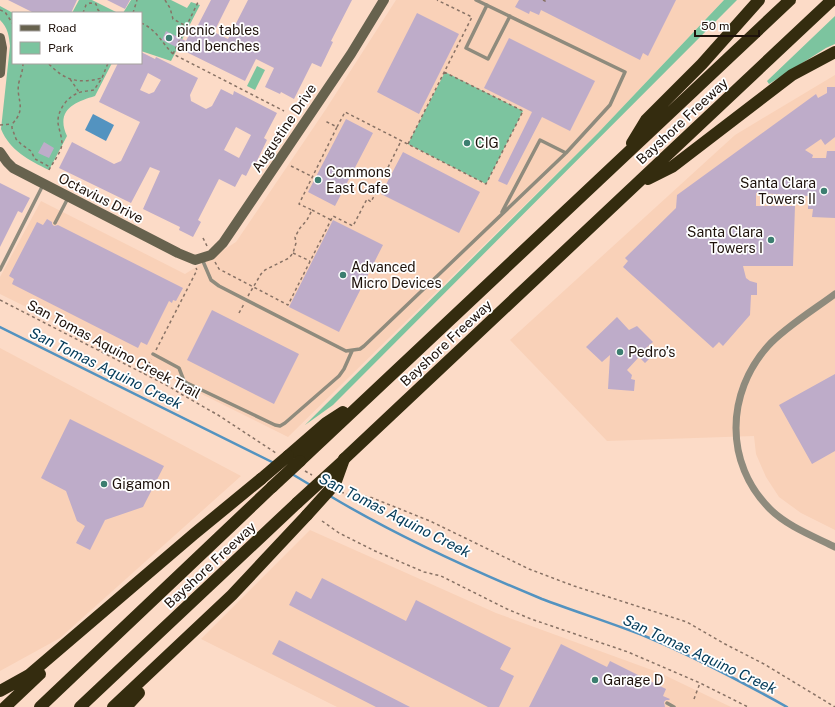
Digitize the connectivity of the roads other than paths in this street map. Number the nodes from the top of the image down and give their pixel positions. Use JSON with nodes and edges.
{"nodes":[{"id":1,"x":384,"y":0,"type":"edge"},
{"id":2,"x":476,"y":0,"type":"edge"},
{"id":3,"x":759,"y":0,"type":"edge"},
{"id":4,"x":790,"y":0,"type":"edge"},
{"id":5,"x":832,"y":0,"type":"edge"},
{"id":6,"x":487,"y":5,"type":"junction"},
{"id":7,"x":510,"y":16,"type":"junction"},
{"id":8,"x":0,"y":38,"type":"edge"},
{"id":9,"x":835,"y":52,"type":"edge"},
{"id":10,"x":0,"y":73,"type":"edge"},
{"id":11,"x":0,"y":152,"type":"edge"},
{"id":12,"x":566,"y":153,"type":"junction"},
{"id":13,"x":624,"y":156,"type":"junction"},
{"id":14,"x":44,"y":185,"type":"junction"},
{"id":15,"x":635,"y":186,"type":"junction"},
{"id":16,"x":68,"y":197,"type":"junction"},
{"id":17,"x":501,"y":214,"type":"junction"},
{"id":18,"x":55,"y":223,"type":"dead end"},
{"id":19,"x":198,"y":259,"type":"junction"},
{"id":20,"x":0,"y":270,"type":"edge"},
{"id":21,"x":835,"y":294,"type":"edge"},
{"id":22,"x":352,"y":351,"type":"junction"},
{"id":23,"x":153,"y":354,"type":"road end"},
{"id":24,"x":369,"y":395,"type":"junction"},
{"id":25,"x":344,"y":459,"type":"junction"},
{"id":26,"x":835,"y":547,"type":"edge"},
{"id":27,"x":232,"y":595,"type":"junction"},
{"id":28,"x":116,"y":601,"type":"junction"},
{"id":29,"x":0,"y":691,"type":"edge"},
{"id":30,"x":667,"y":703,"type":"dead end"},
{"id":31,"x":5,"y":707,"type":"edge"},
{"id":32,"x":40,"y":707,"type":"edge"},
{"id":33,"x":80,"y":707,"type":"edge"},
{"id":34,"x":113,"y":707,"type":"edge"},
{"id":35,"x":126,"y":707,"type":"edge"},
{"id":36,"x":674,"y":707,"type":"edge"}],
"edges":[{"from":1,"to":19,"type":"street","name":"Augustine Drive"},
{"from":2,"to":6,"type":"lane"},
{"from":3,"to":13,"type":"highway"},
{"from":4,"to":13,"type":"highway","name":"Bayshore Freeway"},
{"from":5,"to":15,"type":"highway","name":"Bayshore Freeway"},
{"from":6,"to":7,"type":"lane"},
{"from":6,"to":7,"type":"lane"},
{"from":7,"to":12,"type":"lane"},
{"from":8,"to":10,"type":"street"},
{"from":9,"to":15,"type":"highway"},
{"from":11,"to":14,"type":"street","name":"Octavius Drive"},
{"from":12,"to":17,"type":"lane"},
{"from":12,"to":17,"type":"lane"},
{"from":13,"to":24,"type":"highway","name":"Bayshore Freeway"},
{"from":14,"to":16,"type":"street","name":"Octavius Drive"},
{"from":14,"to":20,"type":"lane"},
{"from":15,"to":25,"type":"highway","name":"Bayshore Freeway"},
{"from":16,"to":18,"type":"lane"},
{"from":16,"to":19,"type":"street","name":"Octavius Drive"},
{"from":17,"to":22,"type":"lane"},
{"from":19,"to":22,"type":"lane"},
{"from":21,"to":26,"type":"street"},
{"from":22,"to":23,"type":"lane"},
{"from":24,"to":28,"type":"highway","bridge":true},
{"from":24,"to":32,"type":"highway","name":"Bayshore Freeway","bridge":true},
{"from":25,"to":27,"type":"highway","bridge":true},
{"from":25,"to":33,"type":"highway","name":"Bayshore Freeway","bridge":true},
{"from":27,"to":34,"type":"highway"},
{"from":27,"to":35,"type":"highway"},
{"from":28,"to":29,"type":"highway"},
{"from":28,"to":31,"type":"highway"},
{"from":30,"to":36,"type":"lane"}]}
